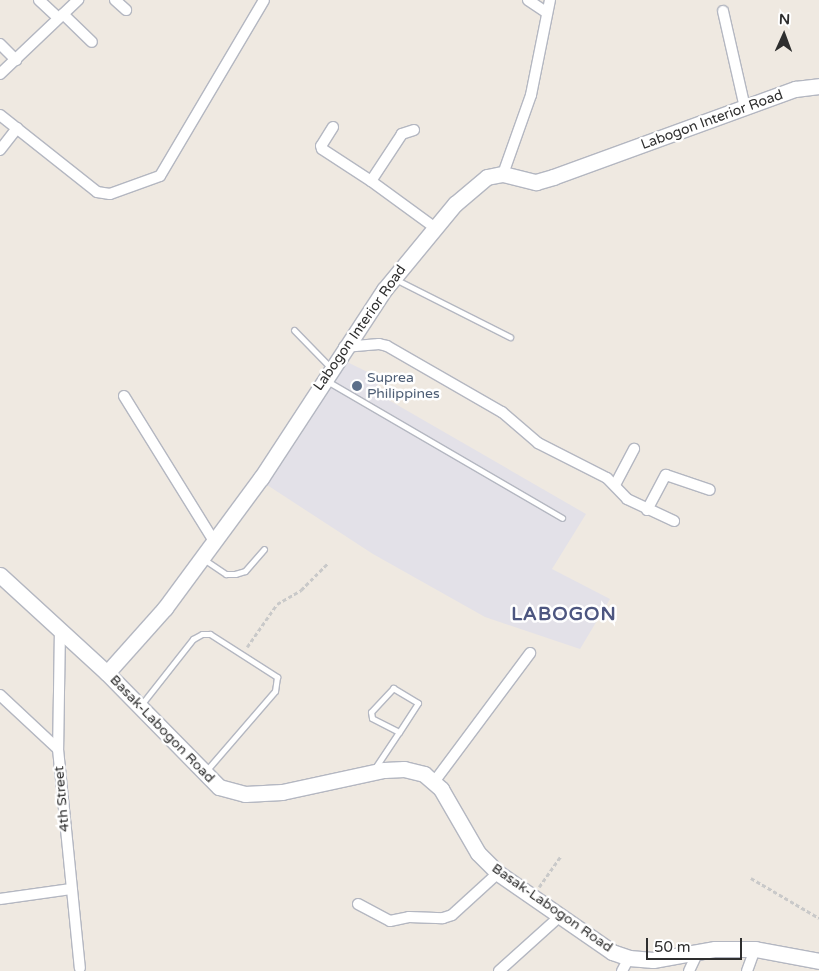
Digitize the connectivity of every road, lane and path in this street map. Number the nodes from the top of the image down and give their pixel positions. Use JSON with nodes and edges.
{"nodes":[{"id":1,"x":39,"y":0,"type":"edge"},
{"id":2,"x":78,"y":0,"type":"edge"},
{"id":3,"x":115,"y":0,"type":"edge"},
{"id":4,"x":264,"y":0,"type":"edge"},
{"id":5,"x":528,"y":0,"type":"edge"},
{"id":6,"x":550,"y":0,"type":"edge"},
{"id":7,"x":126,"y":10,"type":"dead end"},
{"id":8,"x":723,"y":11,"type":"dead end"},
{"id":9,"x":547,"y":12,"type":"junction"},
{"id":10,"x":61,"y":16,"type":"junction"},
{"id":11,"x":92,"y":42,"type":"dead end"},
{"id":12,"x":0,"y":44,"type":"edge"},
{"id":13,"x":16,"y":60,"type":"junction"},
{"id":14,"x":0,"y":74,"type":"edge"},
{"id":15,"x":819,"y":86,"type":"edge"},
{"id":16,"x":745,"y":108,"type":"junction"},
{"id":17,"x":0,"y":115,"type":"edge"},
{"id":18,"x":333,"y":127,"type":"dead end"},
{"id":19,"x":17,"y":128,"type":"junction"},
{"id":20,"x":414,"y":130,"type":"dead end"},
{"id":21,"x":0,"y":150,"type":"edge"},
{"id":22,"x":503,"y":174,"type":"junction"},
{"id":23,"x":371,"y":181,"type":"junction"},
{"id":24,"x":434,"y":228,"type":"junction"},
{"id":25,"x":393,"y":278,"type":"junction"},
{"id":26,"x":294,"y":330,"type":"dead end"},
{"id":27,"x":510,"y":337,"type":"dead end"},
{"id":28,"x":344,"y":347,"type":"junction"},
{"id":29,"x":328,"y":373,"type":"junction"},
{"id":30,"x":124,"y":396,"type":"dead end"},
{"id":31,"x":634,"y":449,"type":"dead end"},
{"id":32,"x":615,"y":485,"type":"junction"},
{"id":33,"x":710,"y":490,"type":"dead end"},
{"id":34,"x":647,"y":510,"type":"junction"},
{"id":35,"x":562,"y":518,"type":"dead end"},
{"id":36,"x":674,"y":521,"type":"dead end"},
{"id":37,"x":214,"y":541,"type":"junction"},
{"id":38,"x":264,"y":549,"type":"dead end"},
{"id":39,"x":202,"y":558,"type":"junction"},
{"id":40,"x":326,"y":564,"type":"dead end"},
{"id":41,"x":0,"y":574,"type":"edge"},
{"id":42,"x":60,"y":628,"type":"junction"},
{"id":43,"x":530,"y":653,"type":"dead end"},
{"id":44,"x":242,"y":655,"type":"junction"},
{"id":45,"x":107,"y":672,"type":"junction"},
{"id":46,"x":0,"y":695,"type":"edge"},
{"id":47,"x":139,"y":708,"type":"junction"},
{"id":48,"x":399,"y":732,"type":"junction"},
{"id":49,"x":58,"y":749,"type":"junction"},
{"id":50,"x":372,"y":772,"type":"junction"},
{"id":51,"x":204,"y":773,"type":"junction"},
{"id":52,"x":434,"y":782,"type":"junction"},
{"id":53,"x":561,"y":856,"type":"dead end"},
{"id":54,"x":498,"y":873,"type":"junction"},
{"id":55,"x":751,"y":878,"type":"dead end"},
{"id":56,"x":71,"y":889,"type":"junction"},
{"id":57,"x":532,"y":896,"type":"junction"},
{"id":58,"x":0,"y":899,"type":"edge"},
{"id":59,"x":358,"y":904,"type":"dead end"},
{"id":60,"x":560,"y":916,"type":"junction"},
{"id":61,"x":819,"y":918,"type":"edge"},
{"id":62,"x":756,"y":949,"type":"junction"},
{"id":63,"x":697,"y":954,"type":"junction"},
{"id":64,"x":819,"y":961,"type":"edge"},
{"id":65,"x":626,"y":965,"type":"edge"},
{"id":66,"x":80,"y":968,"type":"dead end"},
{"id":67,"x":499,"y":971,"type":"edge"},
{"id":68,"x":689,"y":971,"type":"edge"},
{"id":69,"x":747,"y":971,"type":"edge"}],
"edges":[{"from":1,"to":10,"type":"street"},
{"from":2,"to":10,"type":"street"},
{"from":3,"to":7,"type":"street"},
{"from":4,"to":19,"type":"street"},
{"from":5,"to":9,"type":"street"},
{"from":6,"to":9,"type":"street"},
{"from":8,"to":16,"type":"street"},
{"from":9,"to":22,"type":"street"},
{"from":10,"to":11,"type":"street"},
{"from":10,"to":13,"type":"street"},
{"from":12,"to":13,"type":"street"},
{"from":13,"to":14,"type":"street"},
{"from":15,"to":16,"type":"street","name":"Labogon Interior Road"},
{"from":16,"to":22,"type":"street","name":"Labogon Interior Road"},
{"from":17,"to":19,"type":"street"},
{"from":18,"to":23,"type":"street"},
{"from":19,"to":21,"type":"street"},
{"from":20,"to":23,"type":"street"},
{"from":22,"to":24,"type":"street","name":"Labogon Interior Road"},
{"from":23,"to":24,"type":"street"},
{"from":24,"to":25,"type":"street","name":"Labogon Interior Road"},
{"from":25,"to":27,"type":"lane"},
{"from":25,"to":28,"type":"street","name":"Labogon Interior Road"},
{"from":26,"to":29,"type":"lane"},
{"from":28,"to":29,"type":"street","name":"Labogon Interior Road"},
{"from":28,"to":32,"type":"street"},
{"from":29,"to":35,"type":"lane"},
{"from":29,"to":37,"type":"street","name":"Labogon Interior Road"},
{"from":30,"to":37,"type":"street"},
{"from":31,"to":32,"type":"street"},
{"from":32,"to":34,"type":"street"},
{"from":33,"to":34,"type":"street"},
{"from":34,"to":36,"type":"street"},
{"from":37,"to":39,"type":"street","name":"Labogon Interior Road"},
{"from":38,"to":39,"type":"lane"},
{"from":39,"to":45,"type":"street","name":"Labogon Interior Road"},
{"from":40,"to":44,"type":"path"},
{"from":41,"to":42,"type":"street","name":"Basak-Labogon Road"},
{"from":42,"to":45,"type":"street","name":"Basak-Labogon Road"},
{"from":42,"to":49,"type":"street","name":"4th Street"},
{"from":43,"to":52,"type":"street"},
{"from":44,"to":47,"type":"lane"},
{"from":44,"to":51,"type":"lane"},
{"from":45,"to":47,"type":"street","name":"Basak-Labogon Road"},
{"from":46,"to":49,"type":"street"},
{"from":47,"to":51,"type":"street","name":"Basak-Labogon Road"},
{"from":48,"to":48,"type":"lane"},
{"from":48,"to":50,"type":"lane"},
{"from":49,"to":56,"type":"street","name":"4th Street"},
{"from":50,"to":51,"type":"street","name":"Basak-Labogon Road"},
{"from":50,"to":52,"type":"street","name":"Basak-Labogon Road"},
{"from":52,"to":54,"type":"street","name":"Basak-Labogon Road"},
{"from":53,"to":57,"type":"path"},
{"from":54,"to":57,"type":"street","name":"Basak-Labogon Road"},
{"from":54,"to":59,"type":"street"},
{"from":55,"to":61,"type":"path"},
{"from":56,"to":58,"type":"street"},
{"from":56,"to":66,"type":"street","name":"4th Street"},
{"from":57,"to":60,"type":"street","name":"Basak-Labogon Road"},
{"from":60,"to":65,"type":"street","name":"Basak-Labogon Road"},
{"from":60,"to":67,"type":"street"},
{"from":62,"to":63,"type":"street","name":"Basak-Labogon Road"},
{"from":62,"to":64,"type":"street","name":"Basak-Labogon Road"},
{"from":62,"to":69,"type":"street"},
{"from":63,"to":65,"type":"street","name":"Basak-Labogon Road"},
{"from":63,"to":68,"type":"street"}]}
